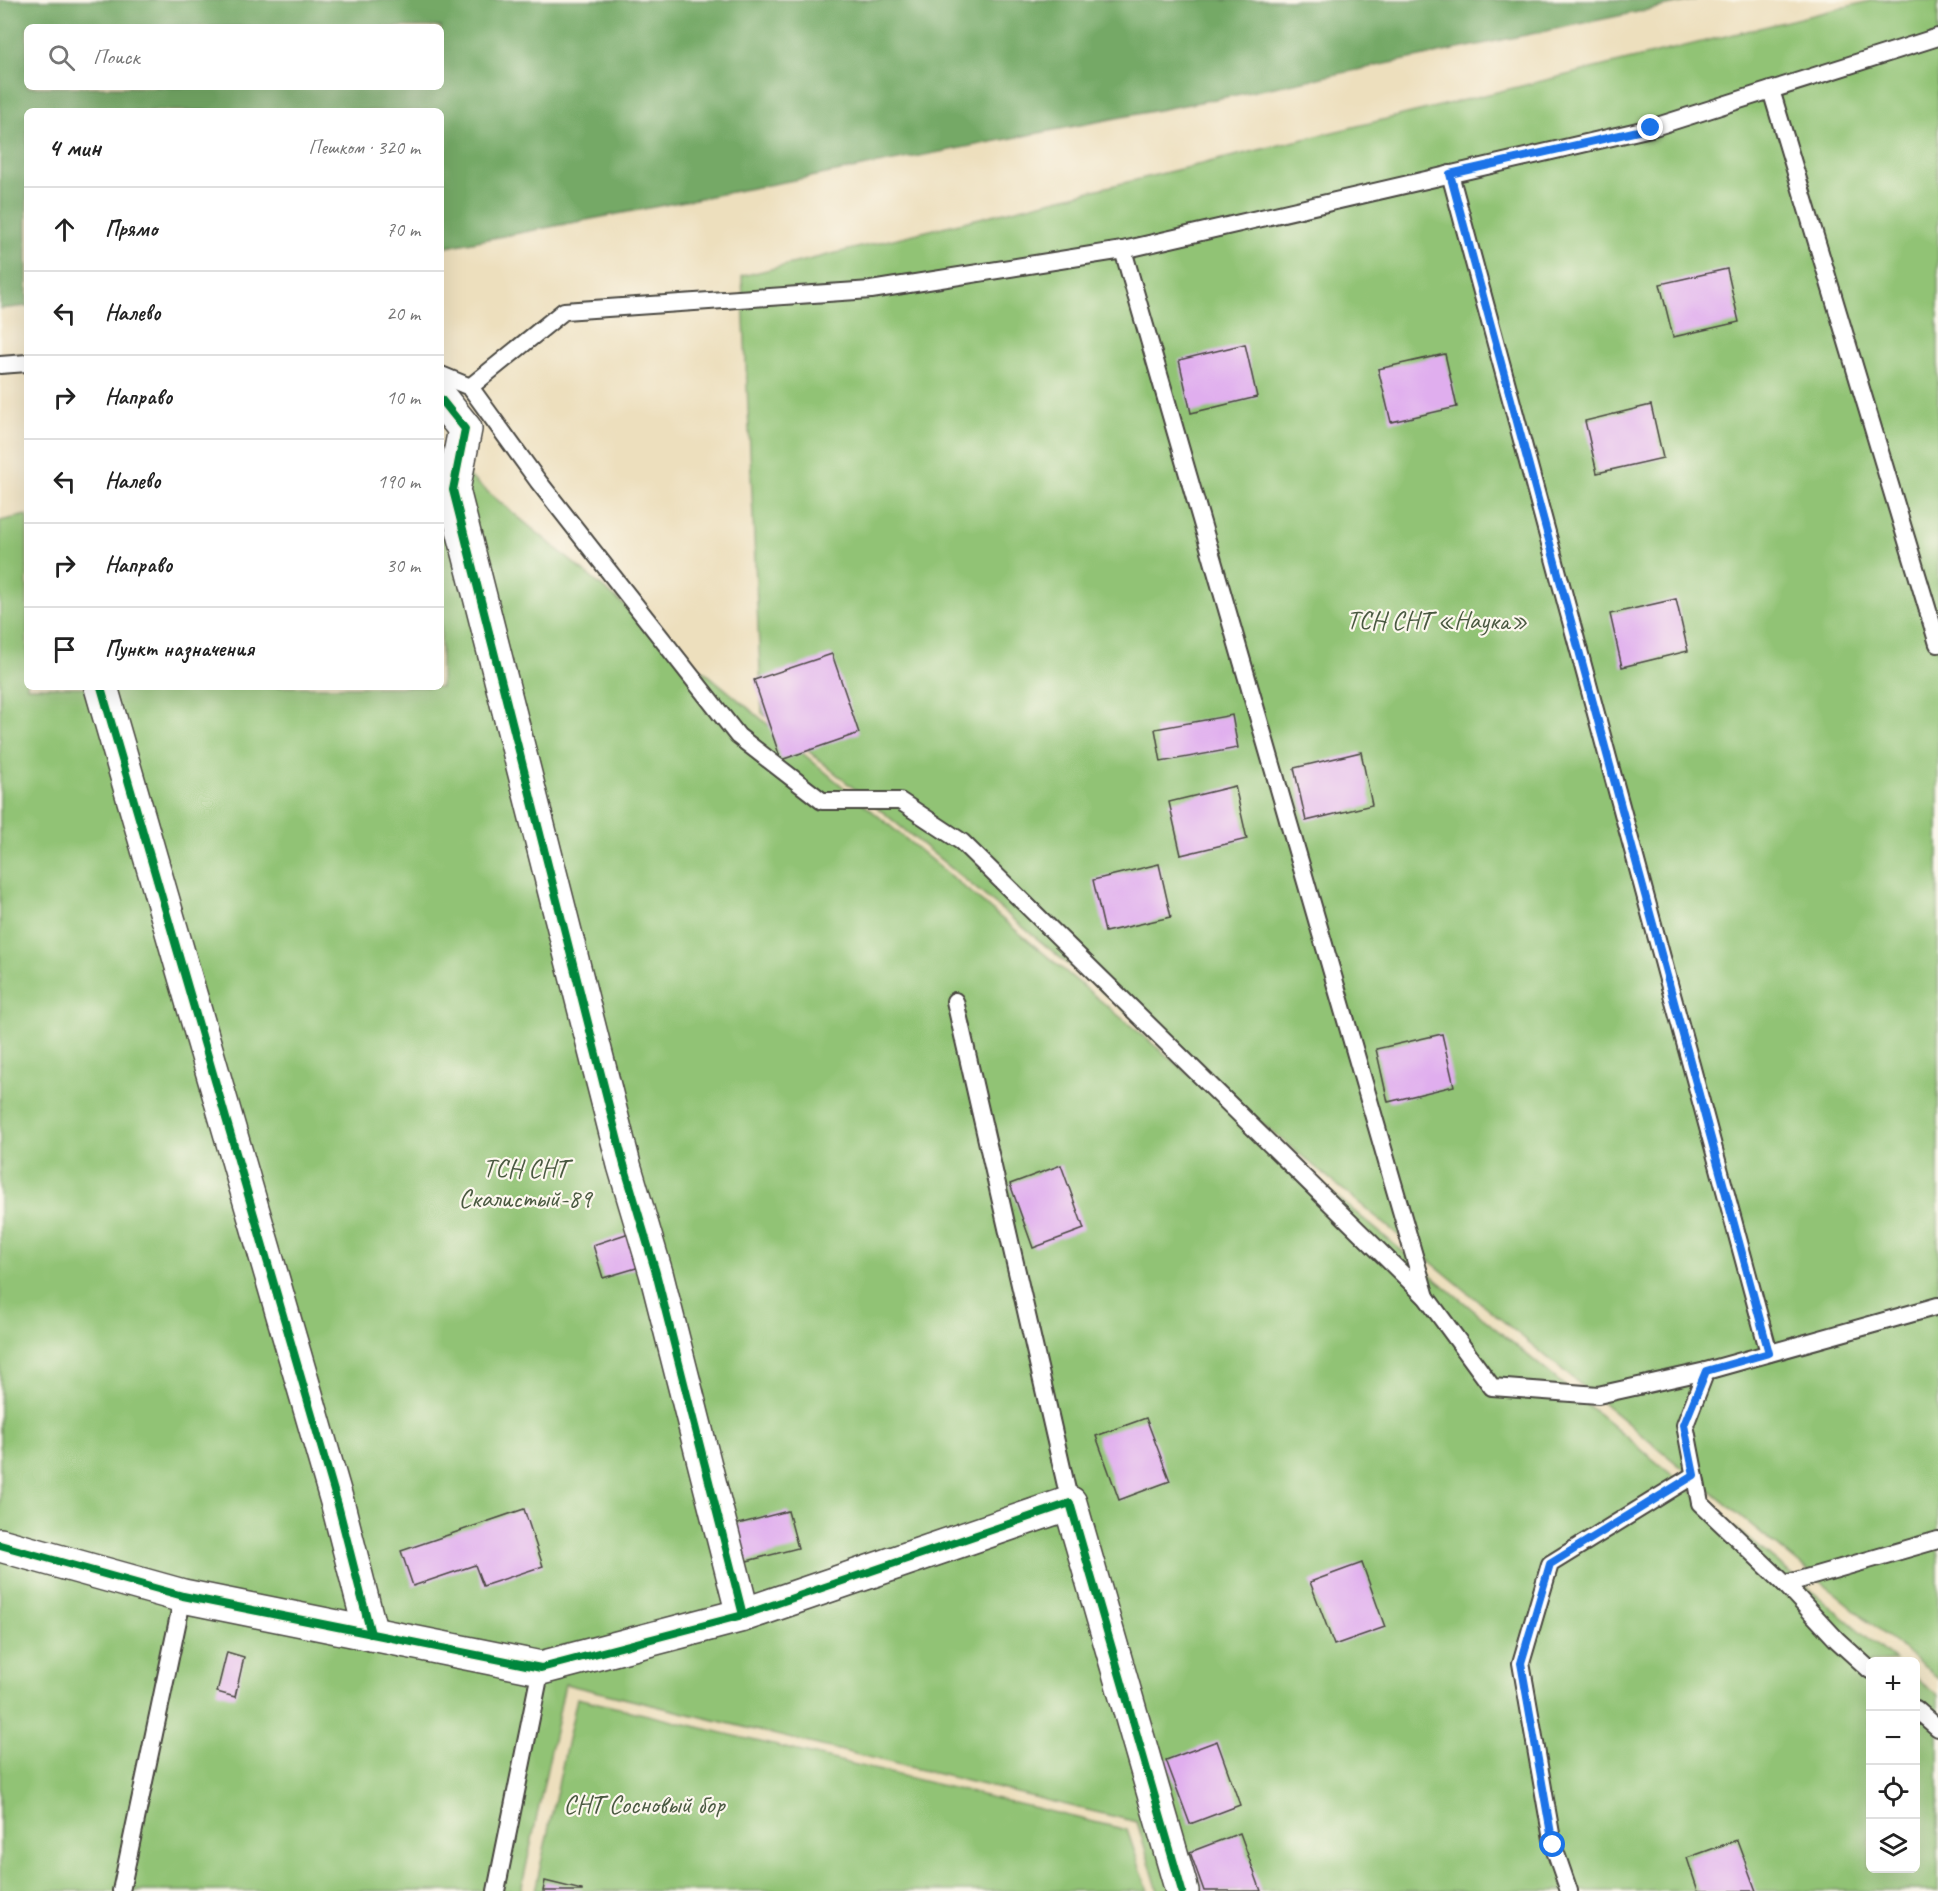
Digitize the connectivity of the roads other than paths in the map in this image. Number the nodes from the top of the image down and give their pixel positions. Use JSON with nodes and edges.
{"nodes":[{"id":1,"x":1938,"y":37,"type":"edge"},
{"id":2,"x":1772,"y":90,"type":"junction"},
{"id":3,"x":1450,"y":174,"type":"junction"},
{"id":4,"x":1123,"y":250,"type":"junction"},
{"id":5,"x":24,"y":363,"type":"edge"},
{"id":6,"x":0,"y":365,"type":"edge"},
{"id":7,"x":444,"y":379,"type":"edge"},
{"id":8,"x":456,"y":393,"type":"edge"},
{"id":9,"x":1938,"y":644,"type":"edge"},
{"id":10,"x":102,"y":690,"type":"edge"},
{"id":11,"x":955,"y":1001,"type":"dead end"},
{"id":12,"x":1426,"y":1297,"type":"junction"},
{"id":13,"x":1938,"y":1306,"type":"edge"},
{"id":14,"x":1769,"y":1353,"type":"junction"},
{"id":15,"x":1706,"y":1371,"type":"junction"},
{"id":16,"x":1694,"y":1475,"type":"junction"},
{"id":17,"x":1070,"y":1503,"type":"junction"},
{"id":18,"x":1938,"y":1540,"type":"edge"},
{"id":19,"x":0,"y":1545,"type":"edge"},
{"id":20,"x":1785,"y":1584,"type":"junction"},
{"id":21,"x":183,"y":1596,"type":"junction"},
{"id":22,"x":743,"y":1615,"type":"junction"},
{"id":23,"x":371,"y":1634,"type":"junction"},
{"id":24,"x":1866,"y":1666,"type":"edge"},
{"id":25,"x":541,"y":1668,"type":"junction"},
{"id":26,"x":1918,"y":1711,"type":"edge"},
{"id":27,"x":1938,"y":1728,"type":"edge"},
{"id":28,"x":121,"y":1891,"type":"edge"},
{"id":29,"x":496,"y":1891,"type":"edge"},
{"id":30,"x":1182,"y":1891,"type":"edge"},
{"id":31,"x":1569,"y":1891,"type":"edge"}],
"edges":[{"from":1,"to":2,"type":"lane"},
{"from":2,"to":3,"type":"lane"},
{"from":2,"to":9,"type":"lane"},
{"from":3,"to":4,"type":"lane"},
{"from":3,"to":14,"type":"lane"},
{"from":4,"to":8,"type":"lane"},
{"from":4,"to":12,"type":"lane"},
{"from":5,"to":6,"type":"lane"},
{"from":7,"to":8,"type":"lane"},
{"from":8,"to":12,"type":"lane"},
{"from":8,"to":22,"type":"street"},
{"from":10,"to":23,"type":"street"},
{"from":11,"to":17,"type":"lane"},
{"from":12,"to":15,"type":"lane"},
{"from":13,"to":14,"type":"lane"},
{"from":14,"to":15,"type":"lane"},
{"from":15,"to":16,"type":"lane"},
{"from":16,"to":20,"type":"lane"},
{"from":16,"to":31,"type":"lane"},
{"from":17,"to":22,"type":"street"},
{"from":17,"to":30,"type":"street"},
{"from":18,"to":20,"type":"lane"},
{"from":19,"to":21,"type":"street"},
{"from":20,"to":24,"type":"lane"},
{"from":21,"to":23,"type":"street"},
{"from":21,"to":28,"type":"lane"},
{"from":22,"to":25,"type":"street"},
{"from":23,"to":25,"type":"street"},
{"from":25,"to":29,"type":"lane"},
{"from":26,"to":27,"type":"lane"}]}
